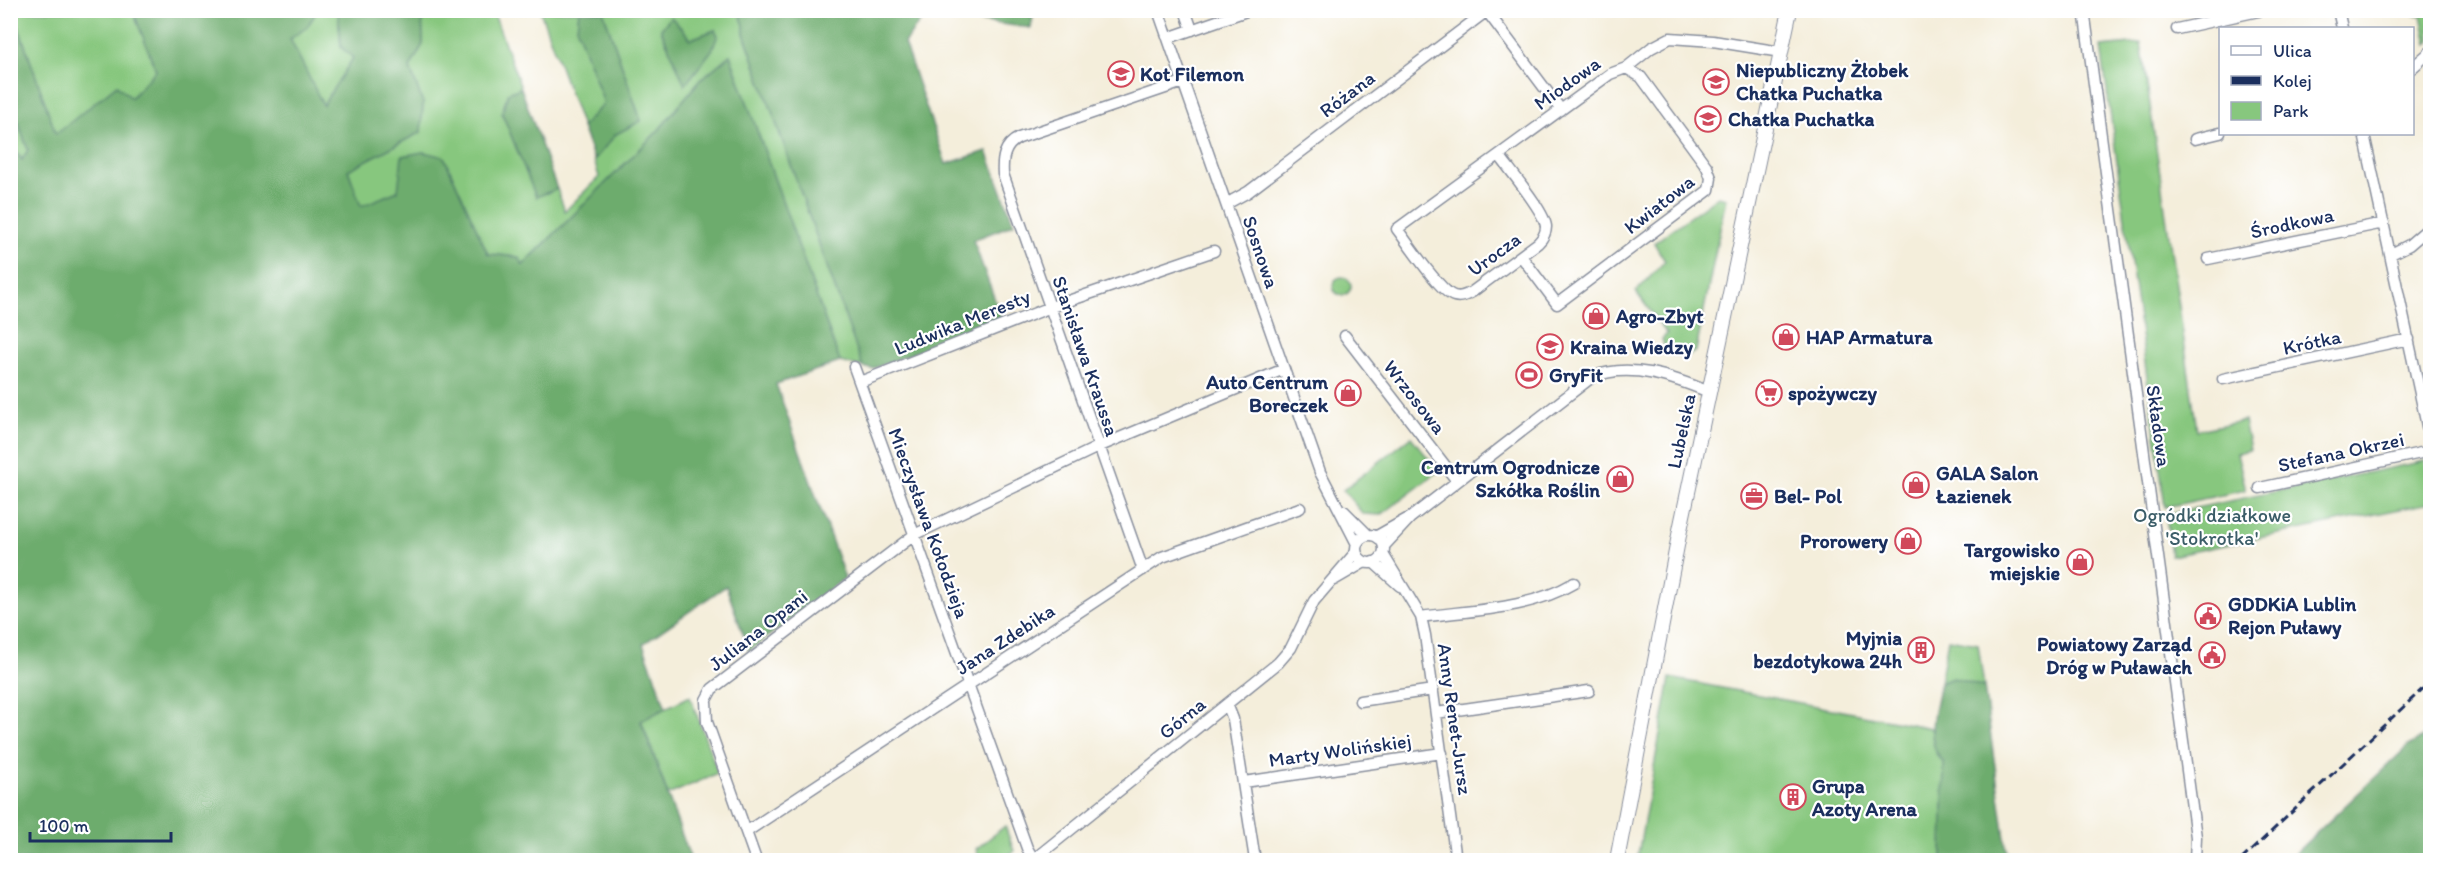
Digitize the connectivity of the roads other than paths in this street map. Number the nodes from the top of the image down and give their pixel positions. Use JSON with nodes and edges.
{"nodes":[{"id":1,"x":1158,"y":10,"type":"edge"},
{"id":2,"x":1185,"y":10,"type":"edge"},
{"id":3,"x":1249,"y":10,"type":"edge"},
{"id":4,"x":1790,"y":10,"type":"edge"},
{"id":5,"x":2084,"y":10,"type":"edge"},
{"id":6,"x":2264,"y":10,"type":"edge"},
{"id":7,"x":2338,"y":10,"type":"edge"},
{"id":8,"x":1487,"y":11,"type":"edge"},
{"id":9,"x":2342,"y":27,"type":"edge"},
{"id":10,"x":2177,"y":29,"type":"dead end"},
{"id":11,"x":1192,"y":30,"type":"junction"},
{"id":12,"x":1168,"y":38,"type":"junction"},
{"id":13,"x":1781,"y":52,"type":"junction"},
{"id":14,"x":2430,"y":52,"type":"edge"},
{"id":15,"x":2414,"y":66,"type":"edge"},
{"id":16,"x":1626,"y":69,"type":"junction"},
{"id":17,"x":1183,"y":82,"type":"junction"},
{"id":18,"x":1561,"y":110,"type":"junction"},
{"id":19,"x":2219,"y":133,"type":"edge"},
{"id":20,"x":2364,"y":135,"type":"edge"},
{"id":21,"x":2195,"y":139,"type":"dead end"},
{"id":22,"x":1499,"y":155,"type":"junction"},
{"id":23,"x":1226,"y":204,"type":"junction"},
{"id":24,"x":2384,"y":223,"type":"junction"},
{"id":25,"x":2430,"y":227,"type":"edge"},
{"id":26,"x":1397,"y":230,"type":"joint"},
{"id":27,"x":1214,"y":251,"type":"dead end"},
{"id":28,"x":2391,"y":254,"type":"junction"},
{"id":29,"x":1521,"y":256,"type":"junction"},
{"id":30,"x":2208,"y":259,"type":"dead end"},
{"id":31,"x":1051,"y":307,"type":"junction"},
{"id":32,"x":1345,"y":336,"type":"dead end"},
{"id":33,"x":2409,"y":339,"type":"junction"},
{"id":34,"x":854,"y":367,"type":"dead end"},
{"id":35,"x":1284,"y":369,"type":"junction"},
{"id":36,"x":2223,"y":380,"type":"dead end"},
{"id":37,"x":860,"y":382,"type":"junction"},
{"id":38,"x":1709,"y":392,"type":"junction"},
{"id":39,"x":2430,"y":440,"type":"edge"},
{"id":40,"x":1098,"y":447,"type":"junction"},
{"id":41,"x":2430,"y":452,"type":"edge"},
{"id":42,"x":1457,"y":481,"type":"junction"},
{"id":43,"x":2260,"y":488,"type":"dead end"},
{"id":44,"x":1335,"y":503,"type":"junction"},
{"id":45,"x":1299,"y":508,"type":"dead end"},
{"id":46,"x":1410,"y":518,"type":"junction"},
{"id":47,"x":914,"y":535,"type":"junction"},
{"id":48,"x":1372,"y":535,"type":"junction"},
{"id":49,"x":1357,"y":548,"type":"junction"},
{"id":50,"x":1384,"y":550,"type":"junction"},
{"id":51,"x":1369,"y":562,"type":"junction"},
{"id":52,"x":1143,"y":570,"type":"junction"},
{"id":53,"x":1329,"y":583,"type":"junction"},
{"id":54,"x":1574,"y":583,"type":"dead end"},
{"id":55,"x":1401,"y":588,"type":"junction"},
{"id":56,"x":1421,"y":617,"type":"junction"},
{"id":57,"x":968,"y":684,"type":"junction"},
{"id":58,"x":1433,"y":690,"type":"junction"},
{"id":59,"x":1589,"y":692,"type":"dead end"},
{"id":60,"x":1360,"y":701,"type":"dead end"},
{"id":61,"x":1227,"y":704,"type":"junction"},
{"id":62,"x":1436,"y":713,"type":"junction"},
{"id":63,"x":1442,"y":753,"type":"junction"},
{"id":64,"x":1244,"y":782,"type":"junction"},
{"id":65,"x":746,"y":832,"type":"junction"},
{"id":66,"x":1034,"y":860,"type":"edge"},
{"id":67,"x":756,"y":861,"type":"edge"},
{"id":68,"x":1255,"y":861,"type":"edge"},
{"id":69,"x":1456,"y":861,"type":"edge"},
{"id":70,"x":1617,"y":861,"type":"edge"},
{"id":71,"x":2195,"y":861,"type":"edge"}],
"edges":[{"from":1,"to":12,"type":"street","name":"Sosnowa"},
{"from":2,"to":11,"type":"street"},
{"from":3,"to":11,"type":"street"},
{"from":4,"to":13,"type":"main road","name":"Lubelska"},
{"from":5,"to":71,"type":"street","name":"Składowa"},
{"from":6,"to":10,"type":"street"},
{"from":7,"to":9,"type":"street"},
{"from":8,"to":18,"type":"street"},
{"from":8,"to":23,"type":"street","name":"Różana"},
{"from":11,"to":12,"type":"street"},
{"from":12,"to":17,"type":"street","name":"Sosnowa"},
{"from":13,"to":16,"type":"street","name":"Miodowa"},
{"from":13,"to":38,"type":"main road","name":"Lubelska"},
{"from":14,"to":15,"type":"street"},
{"from":16,"to":18,"type":"street","name":"Miodowa"},
{"from":16,"to":29,"type":"street","name":"Kwiatowa"},
{"from":17,"to":23,"type":"street","name":"Sosnowa"},
{"from":17,"to":31,"type":"street","name":"Stanisława Kraussa"},
{"from":18,"to":22,"type":"street","name":"Miodowa"},
{"from":19,"to":21,"type":"street"},
{"from":20,"to":24,"type":"street"},
{"from":22,"to":26,"type":"street","name":"Miodowa"},
{"from":22,"to":29,"type":"street","name":"Urocza"},
{"from":23,"to":35,"type":"street","name":"Sosnowa"},
{"from":24,"to":28,"type":"street"},
{"from":24,"to":30,"type":"street","name":"Środkowa"},
{"from":25,"to":28,"type":"street"},
{"from":26,"to":29,"type":"street","name":"Urocza"},
{"from":27,"to":31,"type":"street","name":"Ludwika Meresty"},
{"from":28,"to":33,"type":"street"},
{"from":31,"to":37,"type":"street","name":"Ludwika Meresty"},
{"from":31,"to":40,"type":"street","name":"Stanisława Kraussa"},
{"from":32,"to":42,"type":"street","name":"Wrzosowa"},
{"from":33,"to":36,"type":"street","name":"Krótka"},
{"from":33,"to":39,"type":"street"},
{"from":34,"to":37,"type":"street","name":"Mieczysława Kołodzieja"},
{"from":35,"to":40,"type":"street","name":"Juliana Opani"},
{"from":35,"to":44,"type":"street","name":"Sosnowa"},
{"from":37,"to":47,"type":"street","name":"Mieczysława Kołodzieja"},
{"from":38,"to":42,"type":"street"},
{"from":38,"to":70,"type":"main road","name":"Lubelska"},
{"from":40,"to":47,"type":"street","name":"Juliana Opani"},
{"from":40,"to":52,"type":"street","name":"Stanisława Kraussa"},
{"from":41,"to":43,"type":"street","name":"Stefana Okrzei"},
{"from":42,"to":46,"type":"street"},
{"from":44,"to":48,"type":"street","name":"Sosnowa"},
{"from":44,"to":49,"type":"street","name":"Sosnowa"},
{"from":45,"to":52,"type":"street","name":"Jana Zdebika"},
{"from":46,"to":48,"type":"street"},
{"from":46,"to":50,"type":"street"},
{"from":47,"to":57,"type":"street","name":"Mieczysława Kołodzieja"},
{"from":47,"to":65,"type":"street","name":"Juliana Opani"},
{"from":48,"to":49,"type":"street","name":"Górna"},
{"from":48,"to":50,"type":"street","name":"Sosnowa"},
{"from":49,"to":51,"type":"street","name":"Sosnowa"},
{"from":49,"to":53,"type":"street","name":"Górna"},
{"from":50,"to":51,"type":"street","name":"Górna"},
{"from":50,"to":55,"type":"street","name":"Anny Renet-Jursz"},
{"from":51,"to":53,"type":"street","name":"Górna"},
{"from":51,"to":55,"type":"street","name":"Anny Renet-Jursz"},
{"from":52,"to":57,"type":"street","name":"Jana Zdebika"},
{"from":53,"to":61,"type":"street","name":"Górna"},
{"from":54,"to":56,"type":"street"},
{"from":55,"to":56,"type":"street","name":"Anny Renet-Jursz"},
{"from":56,"to":58,"type":"street","name":"Anny Renet-Jursz"},
{"from":57,"to":65,"type":"street","name":"Jana Zdebika"},
{"from":57,"to":66,"type":"street","name":"Mieczysława Kołodzieja"},
{"from":58,"to":60,"type":"street"},
{"from":58,"to":62,"type":"street","name":"Anny Renet-Jursz"},
{"from":59,"to":62,"type":"street"},
{"from":61,"to":64,"type":"street"},
{"from":61,"to":66,"type":"street","name":"Górna"},
{"from":62,"to":63,"type":"street","name":"Anny Renet-Jursz"},
{"from":63,"to":64,"type":"street","name":"Marty Wolińskiej"},
{"from":63,"to":69,"type":"street","name":"Anny Renet-Jursz"},
{"from":64,"to":68,"type":"street"},
{"from":65,"to":67,"type":"street","name":"Juliana Opani"}]}
